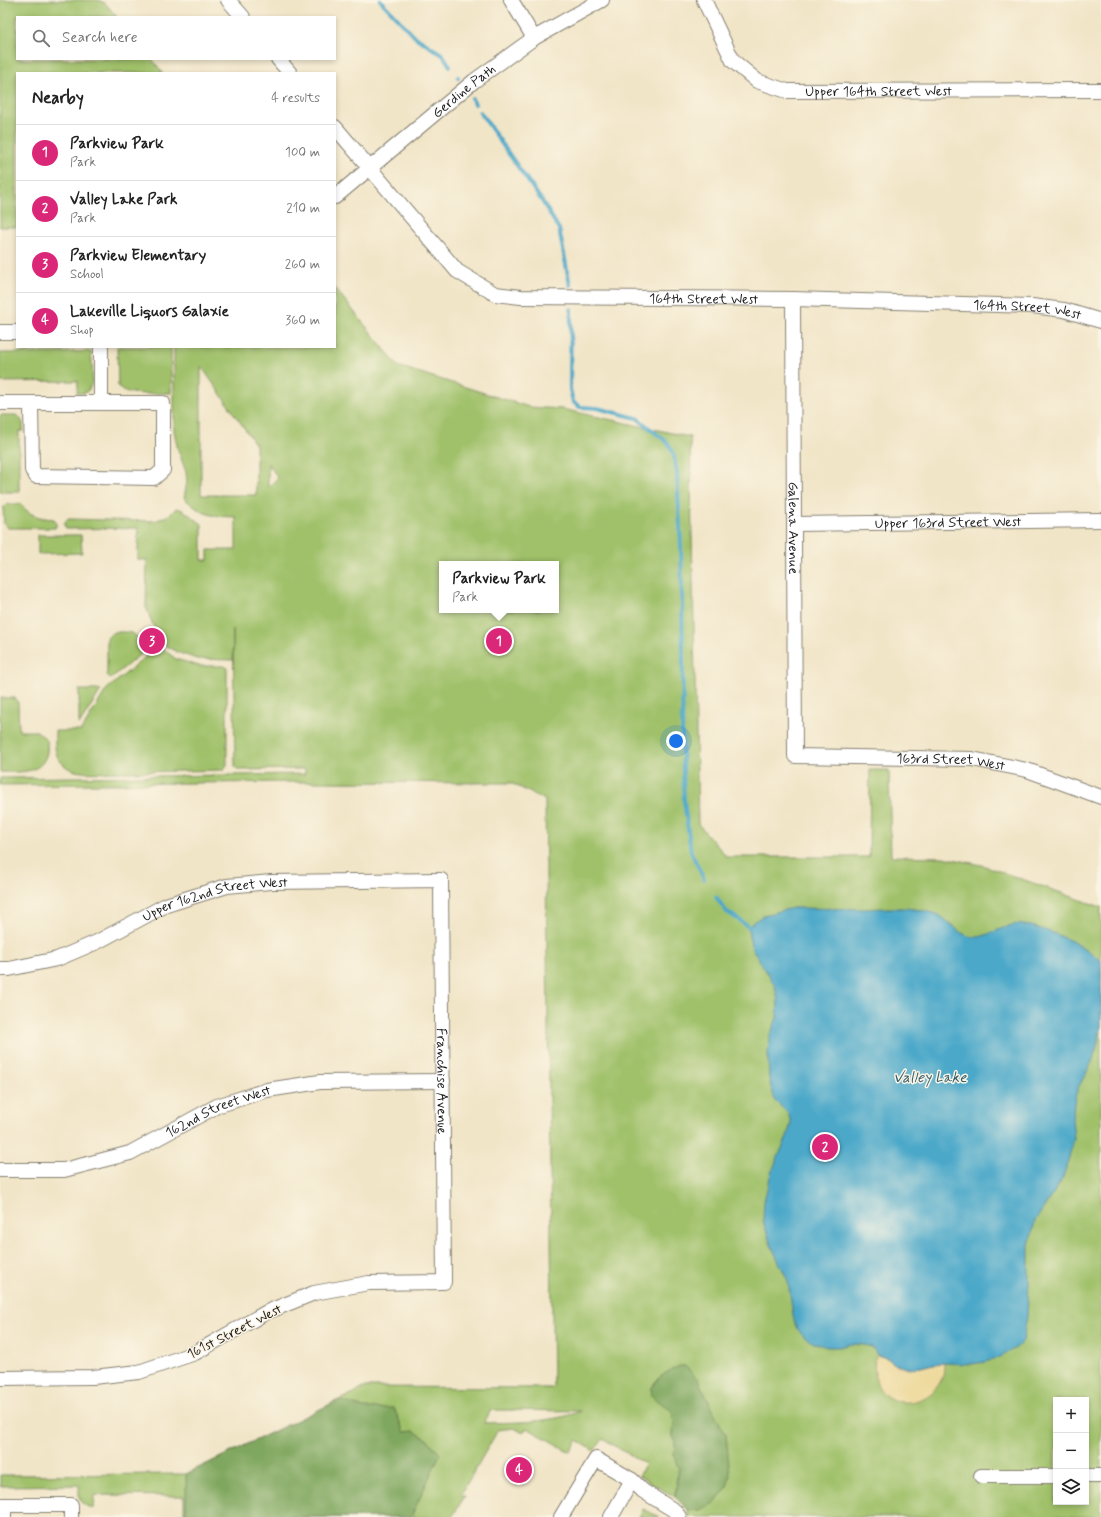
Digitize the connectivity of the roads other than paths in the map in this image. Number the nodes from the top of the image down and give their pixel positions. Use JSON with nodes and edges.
{"nodes":[{"id":1,"x":228,"y":0,"type":"edge"},
{"id":2,"x":510,"y":0,"type":"edge"},
{"id":3,"x":602,"y":0,"type":"edge"},
{"id":4,"x":704,"y":0,"type":"edge"},
{"id":5,"x":242,"y":16,"type":"edge"},
{"id":6,"x":534,"y":38,"type":"junction"},
{"id":7,"x":279,"y":60,"type":"edge"},
{"id":8,"x":289,"y":72,"type":"edge"},
{"id":9,"x":1101,"y":90,"type":"edge"},
{"id":10,"x":336,"y":128,"type":"edge"},
{"id":11,"x":369,"y":168,"type":"junction"},
{"id":12,"x":336,"y":196,"type":"edge"},
{"id":13,"x":793,"y":299,"type":"junction"},
{"id":14,"x":1096,"y":320,"type":"edge"},
{"id":15,"x":0,"y":332,"type":"edge"},
{"id":16,"x":16,"y":332,"type":"edge"},
{"id":17,"x":101,"y":348,"type":"edge"},
{"id":18,"x":32,"y":403,"type":"junction"},
{"id":19,"x":101,"y":403,"type":"junction"},
{"id":20,"x":0,"y":404,"type":"edge"},
{"id":21,"x":1101,"y":520,"type":"edge"},
{"id":22,"x":794,"y":524,"type":"junction"},
{"id":23,"x":795,"y":756,"type":"joint"},
{"id":24,"x":1101,"y":796,"type":"edge"},
{"id":25,"x":441,"y":880,"type":"joint"},
{"id":26,"x":0,"y":969,"type":"edge"},
{"id":27,"x":443,"y":1081,"type":"junction"},
{"id":28,"x":0,"y":1170,"type":"edge"},
{"id":29,"x":444,"y":1282,"type":"joint"},
{"id":30,"x":0,"y":1378,"type":"edge"},
{"id":31,"x":981,"y":1476,"type":"dead end"},
{"id":32,"x":1053,"y":1476,"type":"edge"},
{"id":33,"x":1089,"y":1476,"type":"edge"},
{"id":34,"x":1101,"y":1476,"type":"edge"},
{"id":35,"x":632,"y":1480,"type":"junction"},
{"id":36,"x":3,"y":1509,"type":"edge"},
{"id":37,"x":71,"y":1517,"type":"edge"},
{"id":38,"x":561,"y":1517,"type":"edge"},
{"id":39,"x":611,"y":1517,"type":"edge"},
{"id":40,"x":679,"y":1517,"type":"edge"}],
"edges":[{"from":1,"to":5,"type":"street"},
{"from":2,"to":6,"type":"street"},
{"from":3,"to":6,"type":"street","name":"Gerdine Path"},
{"from":4,"to":9,"type":"street","name":"Upper 164th Street West"},
{"from":6,"to":11,"type":"street","name":"Gerdine Path"},
{"from":7,"to":8,"type":"street"},
{"from":10,"to":11,"type":"street","name":"164th Street West"},
{"from":11,"to":12,"type":"street","name":"Gerdine Path"},
{"from":11,"to":13,"type":"street","name":"164th Street West"},
{"from":13,"to":14,"type":"street","name":"164th Street West"},
{"from":13,"to":22,"type":"street","name":"Galena Avenue"},
{"from":15,"to":16,"type":"street"},
{"from":17,"to":19,"type":"street"},
{"from":18,"to":19,"type":"street"},
{"from":18,"to":19,"type":"street"},
{"from":18,"to":20,"type":"street"},
{"from":21,"to":22,"type":"street","name":"Upper 163rd Street West"},
{"from":22,"to":23,"type":"street","name":"Galena Avenue"},
{"from":23,"to":24,"type":"street","name":"163rd Street West"},
{"from":25,"to":26,"type":"street","name":"Upper 162nd Street West"},
{"from":25,"to":27,"type":"street","name":"Franchise Avenue"},
{"from":27,"to":28,"type":"street","name":"162nd Street West"},
{"from":27,"to":29,"type":"street","name":"Franchise Avenue"},
{"from":29,"to":30,"type":"street","name":"161st Street West"},
{"from":31,"to":32,"type":"street"},
{"from":33,"to":34,"type":"street"},
{"from":35,"to":38,"type":"street"},
{"from":35,"to":39,"type":"street"},
{"from":35,"to":40,"type":"street"},
{"from":36,"to":37,"type":"street"}]}
